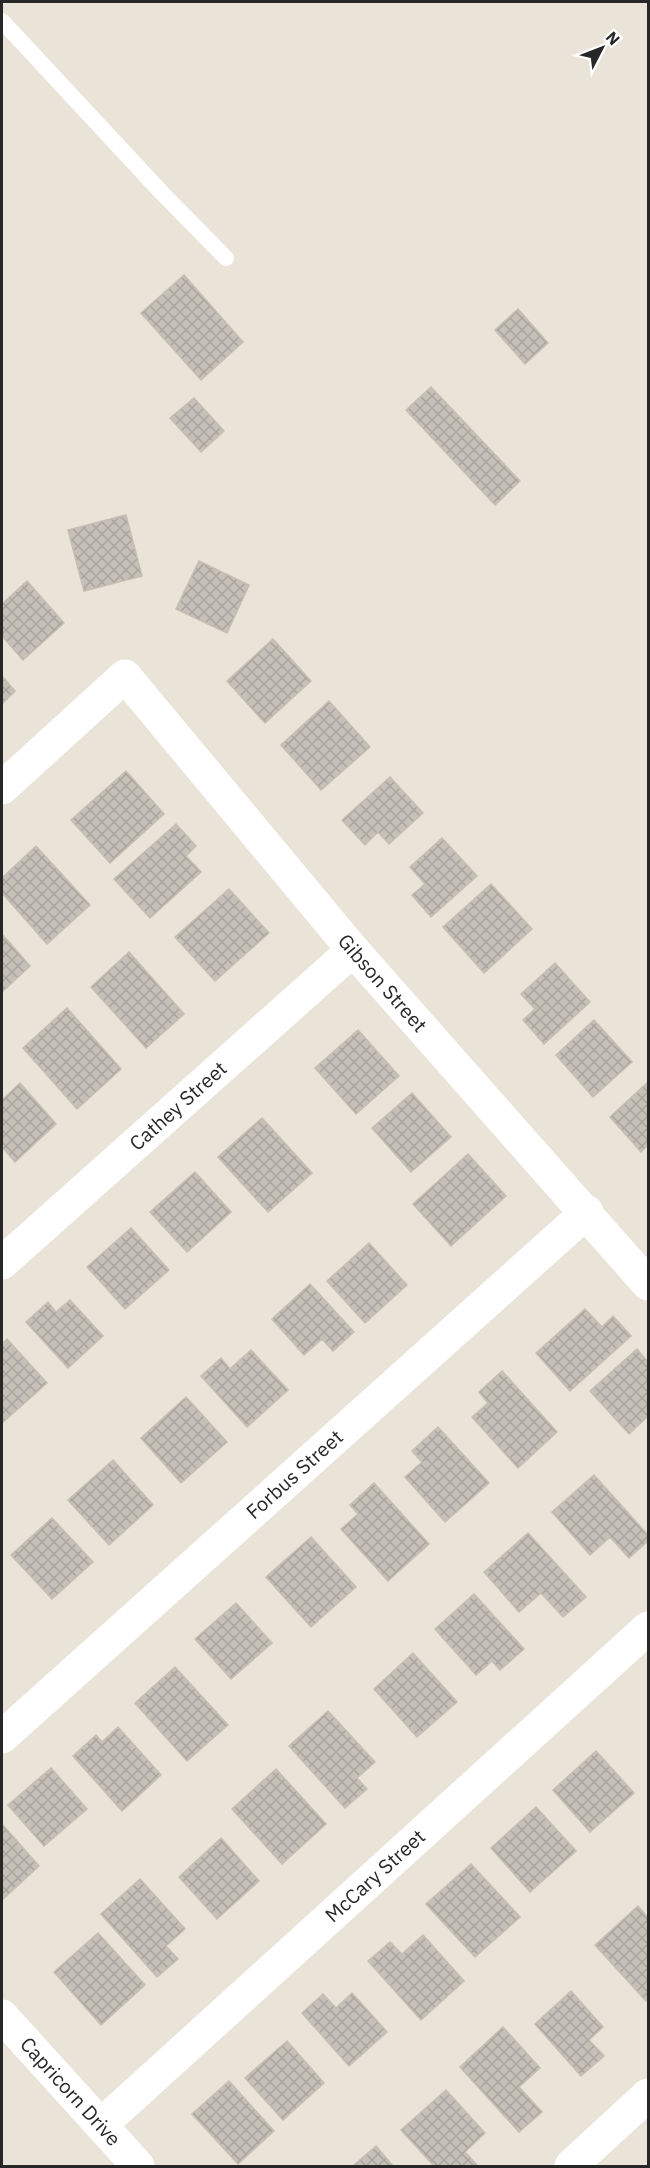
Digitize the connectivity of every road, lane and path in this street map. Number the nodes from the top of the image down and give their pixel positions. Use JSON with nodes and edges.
{"nodes":[{"id":1,"x":2,"y":21,"type":"edge"},
{"id":2,"x":226,"y":258,"type":"dead end"},
{"id":3,"x":2,"y":788,"type":"edge"},
{"id":4,"x":353,"y":950,"type":"junction"},
{"id":5,"x":587,"y":1212,"type":"junction"},
{"id":6,"x":2,"y":1263,"type":"edge"},
{"id":7,"x":648,"y":1284,"type":"edge"},
{"id":8,"x":648,"y":1628,"type":"edge"},
{"id":9,"x":2,"y":1737,"type":"edge"},
{"id":10,"x":2,"y":2016,"type":"edge"},
{"id":11,"x":648,"y":2095,"type":"edge"},
{"id":12,"x":102,"y":2124,"type":"junction"},
{"id":13,"x":138,"y":2166,"type":"edge"},
{"id":14,"x":571,"y":2166,"type":"edge"}],
"edges":[{"from":1,"to":2,"type":"lane"},
{"from":3,"to":4,"type":"street","name":"Gibson Street"},
{"from":4,"to":5,"type":"street","name":"Gibson Street"},
{"from":4,"to":6,"type":"street","name":"Cathey Street"},
{"from":5,"to":7,"type":"street","name":"Gibson Street"},
{"from":5,"to":9,"type":"street","name":"Forbus Street"},
{"from":8,"to":12,"type":"street","name":"McCary Street"},
{"from":10,"to":12,"type":"street","name":"Capricorn Drive"},
{"from":11,"to":14,"type":"street"},
{"from":12,"to":13,"type":"street","name":"Capricorn Drive"}]}
